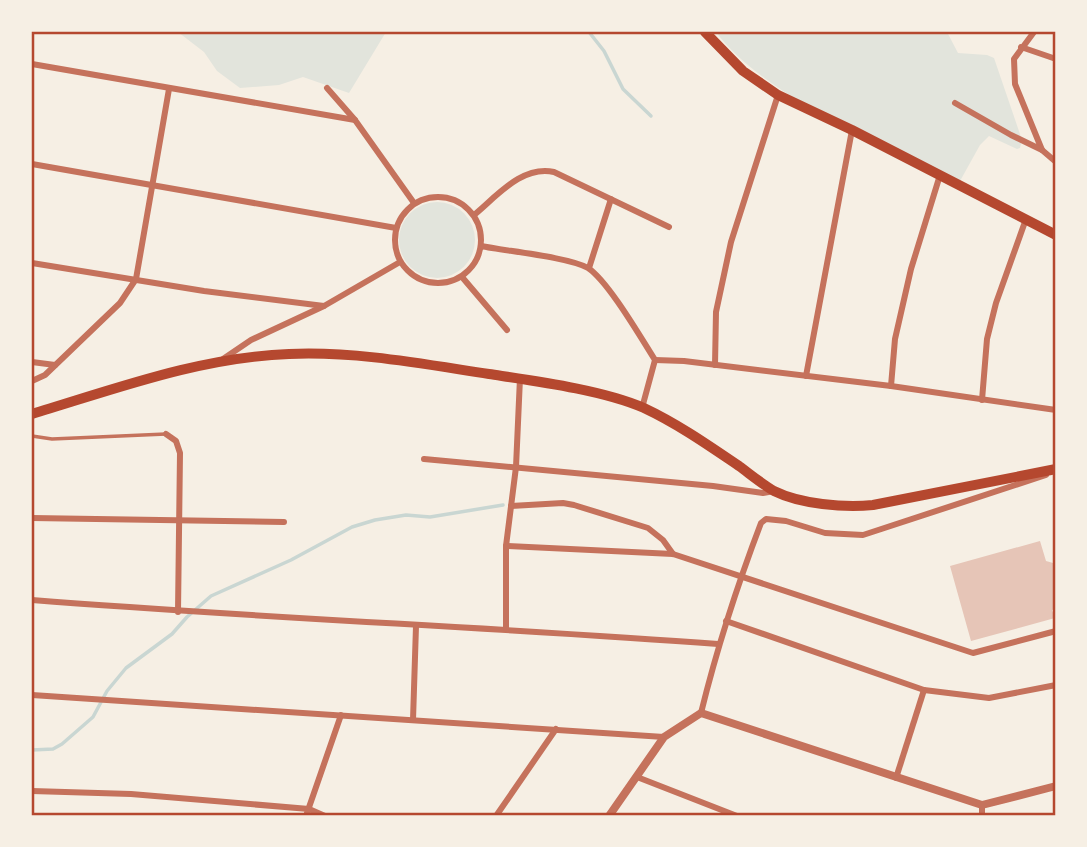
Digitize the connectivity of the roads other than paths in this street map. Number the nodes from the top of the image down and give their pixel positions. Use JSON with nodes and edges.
{"nodes":[{"id":1,"x":705,"y":32,"type":"edge"},
{"id":2,"x":1034,"y":32,"type":"edge"},
{"id":3,"x":1021,"y":47,"type":"junction"},
{"id":4,"x":1055,"y":59,"type":"edge"},
{"id":5,"x":32,"y":64,"type":"edge"},
{"id":6,"x":327,"y":88,"type":"dead end"},
{"id":7,"x":169,"y":89,"type":"junction"},
{"id":8,"x":778,"y":95,"type":"junction"},
{"id":9,"x":955,"y":103,"type":"dead end"},
{"id":10,"x":355,"y":120,"type":"junction"},
{"id":11,"x":852,"y":130,"type":"junction"},
{"id":12,"x":1042,"y":150,"type":"junction"},
{"id":13,"x":1055,"y":162,"type":"edge"},
{"id":14,"x":32,"y":164,"type":"edge"},
{"id":15,"x":940,"y":175,"type":"junction"},
{"id":16,"x":152,"y":185,"type":"junction"},
{"id":17,"x":611,"y":199,"type":"junction"},
{"id":18,"x":414,"y":203,"type":"junction"},
{"id":19,"x":474,"y":215,"type":"junction"},
{"id":20,"x":1026,"y":219,"type":"junction"},
{"id":21,"x":396,"y":228,"type":"junction"},
{"id":22,"x":669,"y":228,"type":"dead end"},
{"id":23,"x":1055,"y":235,"type":"edge"},
{"id":24,"x":481,"y":246,"type":"junction"},
{"id":25,"x":400,"y":262,"type":"junction"},
{"id":26,"x":32,"y":263,"type":"edge"},
{"id":27,"x":589,"y":268,"type":"junction"},
{"id":28,"x":462,"y":277,"type":"junction"},
{"id":29,"x":136,"y":279,"type":"junction"},
{"id":30,"x":324,"y":306,"type":"junction"},
{"id":31,"x":507,"y":330,"type":"dead end"},
{"id":32,"x":655,"y":360,"type":"junction"},
{"id":33,"x":32,"y":362,"type":"edge"},
{"id":34,"x":216,"y":364,"type":"junction"},
{"id":35,"x":55,"y":365,"type":"junction"},
{"id":36,"x":715,"y":365,"type":"junction"},
{"id":37,"x":806,"y":376,"type":"junction"},
{"id":38,"x":520,"y":378,"type":"junction"},
{"id":39,"x":32,"y":381,"type":"edge"},
{"id":40,"x":891,"y":386,"type":"junction"},
{"id":41,"x":982,"y":400,"type":"junction"},
{"id":42,"x":642,"y":408,"type":"junction"},
{"id":43,"x":1055,"y":410,"type":"edge"},
{"id":44,"x":32,"y":414,"type":"edge"},
{"id":45,"x":166,"y":434,"type":"joint"},
{"id":46,"x":32,"y":436,"type":"edge"},
{"id":47,"x":424,"y":459,"type":"dead end"},
{"id":48,"x":516,"y":467,"type":"junction"},
{"id":49,"x":1055,"y":471,"type":"edge"},
{"id":50,"x":775,"y":491,"type":"junction"},
{"id":51,"x":510,"y":506,"type":"junction"},
{"id":52,"x":32,"y":518,"type":"edge"},
{"id":53,"x":177,"y":520,"type":"junction"},
{"id":54,"x":284,"y":522,"type":"dead end"},
{"id":55,"x":506,"y":546,"type":"junction"},
{"id":56,"x":673,"y":554,"type":"junction"},
{"id":57,"x":741,"y":575,"type":"junction"},
{"id":58,"x":32,"y":600,"type":"edge"},
{"id":59,"x":178,"y":612,"type":"junction"},
{"id":60,"x":726,"y":621,"type":"junction"},
{"id":61,"x":416,"y":626,"type":"junction"},
{"id":62,"x":506,"y":629,"type":"junction"},
{"id":63,"x":1055,"y":631,"type":"edge"},
{"id":64,"x":718,"y":644,"type":"junction"},
{"id":65,"x":1055,"y":685,"type":"edge"},
{"id":66,"x":924,"y":690,"type":"junction"},
{"id":67,"x":32,"y":695,"type":"edge"},
{"id":68,"x":701,"y":713,"type":"junction"},
{"id":69,"x":341,"y":715,"type":"junction"},
{"id":70,"x":413,"y":720,"type":"junction"},
{"id":71,"x":556,"y":729,"type":"junction"},
{"id":72,"x":664,"y":737,"type":"junction"},
{"id":73,"x":637,"y":777,"type":"junction"},
{"id":74,"x":895,"y":778,"type":"junction"},
{"id":75,"x":1055,"y":786,"type":"edge"},
{"id":76,"x":32,"y":791,"type":"edge"},
{"id":77,"x":982,"y":805,"type":"junction"},
{"id":78,"x":308,"y":812,"type":"edge"},
{"id":79,"x":325,"y":816,"type":"edge"},
{"id":80,"x":496,"y":816,"type":"edge"},
{"id":81,"x":609,"y":816,"type":"edge"},
{"id":82,"x":737,"y":816,"type":"edge"},
{"id":83,"x":982,"y":816,"type":"edge"}],
"edges":[{"from":1,"to":8,"type":"main road"},
{"from":2,"to":3,"type":"street"},
{"from":3,"to":4,"type":"street"},
{"from":3,"to":12,"type":"street"},
{"from":5,"to":7,"type":"street"},
{"from":6,"to":10,"type":"street"},
{"from":7,"to":10,"type":"street"},
{"from":7,"to":16,"type":"street"},
{"from":8,"to":11,"type":"main road"},
{"from":8,"to":36,"type":"street"},
{"from":9,"to":12,"type":"street"},
{"from":10,"to":18,"type":"street"},
{"from":11,"to":15,"type":"main road"},
{"from":11,"to":37,"type":"street"},
{"from":12,"to":13,"type":"street"},
{"from":14,"to":16,"type":"street"},
{"from":15,"to":20,"type":"main road"},
{"from":15,"to":40,"type":"street"},
{"from":16,"to":21,"type":"street"},
{"from":16,"to":29,"type":"street"},
{"from":17,"to":19,"type":"street"},
{"from":17,"to":22,"type":"street"},
{"from":17,"to":27,"type":"street"},
{"from":18,"to":19,"type":"street"},
{"from":18,"to":21,"type":"street"},
{"from":19,"to":24,"type":"street"},
{"from":20,"to":23,"type":"main road"},
{"from":20,"to":41,"type":"street"},
{"from":21,"to":25,"type":"street"},
{"from":24,"to":27,"type":"street"},
{"from":24,"to":28,"type":"street"},
{"from":25,"to":28,"type":"street"},
{"from":25,"to":30,"type":"street"},
{"from":26,"to":29,"type":"street"},
{"from":27,"to":32,"type":"street"},
{"from":28,"to":31,"type":"street"},
{"from":29,"to":30,"type":"street"},
{"from":29,"to":35,"type":"street"},
{"from":30,"to":34,"type":"street"},
{"from":32,"to":36,"type":"street"},
{"from":32,"to":42,"type":"street"},
{"from":33,"to":35,"type":"street"},
{"from":34,"to":38,"type":"main road"},
{"from":34,"to":44,"type":"main road"},
{"from":35,"to":39,"type":"street"},
{"from":36,"to":37,"type":"street"},
{"from":37,"to":40,"type":"street"},
{"from":38,"to":42,"type":"main road"},
{"from":38,"to":48,"type":"street"},
{"from":40,"to":41,"type":"street"},
{"from":41,"to":43,"type":"street"},
{"from":42,"to":50,"type":"main road"},
{"from":45,"to":46,"type":"lane"},
{"from":45,"to":53,"type":"street"},
{"from":47,"to":48,"type":"street"},
{"from":48,"to":50,"type":"street"},
{"from":48,"to":51,"type":"street"},
{"from":49,"to":50,"type":"main road"},
{"from":49,"to":57,"type":"street"},
{"from":51,"to":55,"type":"street"},
{"from":51,"to":56,"type":"street"},
{"from":52,"to":53,"type":"street"},
{"from":53,"to":54,"type":"street"},
{"from":53,"to":59,"type":"street"},
{"from":55,"to":56,"type":"street"},
{"from":55,"to":62,"type":"street"},
{"from":56,"to":57,"type":"street"},
{"from":57,"to":60,"type":"street"},
{"from":57,"to":63,"type":"street"},
{"from":58,"to":59,"type":"street"},
{"from":59,"to":61,"type":"street"},
{"from":60,"to":64,"type":"street"},
{"from":60,"to":66,"type":"street"},
{"from":61,"to":62,"type":"street"},
{"from":61,"to":70,"type":"street"},
{"from":62,"to":64,"type":"street"},
{"from":64,"to":68,"type":"street"},
{"from":65,"to":66,"type":"street"},
{"from":66,"to":74,"type":"street"},
{"from":67,"to":69,"type":"street"},
{"from":68,"to":72,"type":"street"},
{"from":68,"to":74,"type":"street"},
{"from":69,"to":70,"type":"street"},
{"from":69,"to":78,"type":"street"},
{"from":70,"to":71,"type":"street"},
{"from":71,"to":72,"type":"street"},
{"from":71,"to":80,"type":"street"},
{"from":72,"to":73,"type":"street"},
{"from":73,"to":81,"type":"street"},
{"from":73,"to":82,"type":"street"},
{"from":74,"to":77,"type":"street"},
{"from":75,"to":77,"type":"street"},
{"from":76,"to":78,"type":"street"},
{"from":77,"to":83,"type":"street"},
{"from":78,"to":79,"type":"street"}]}
